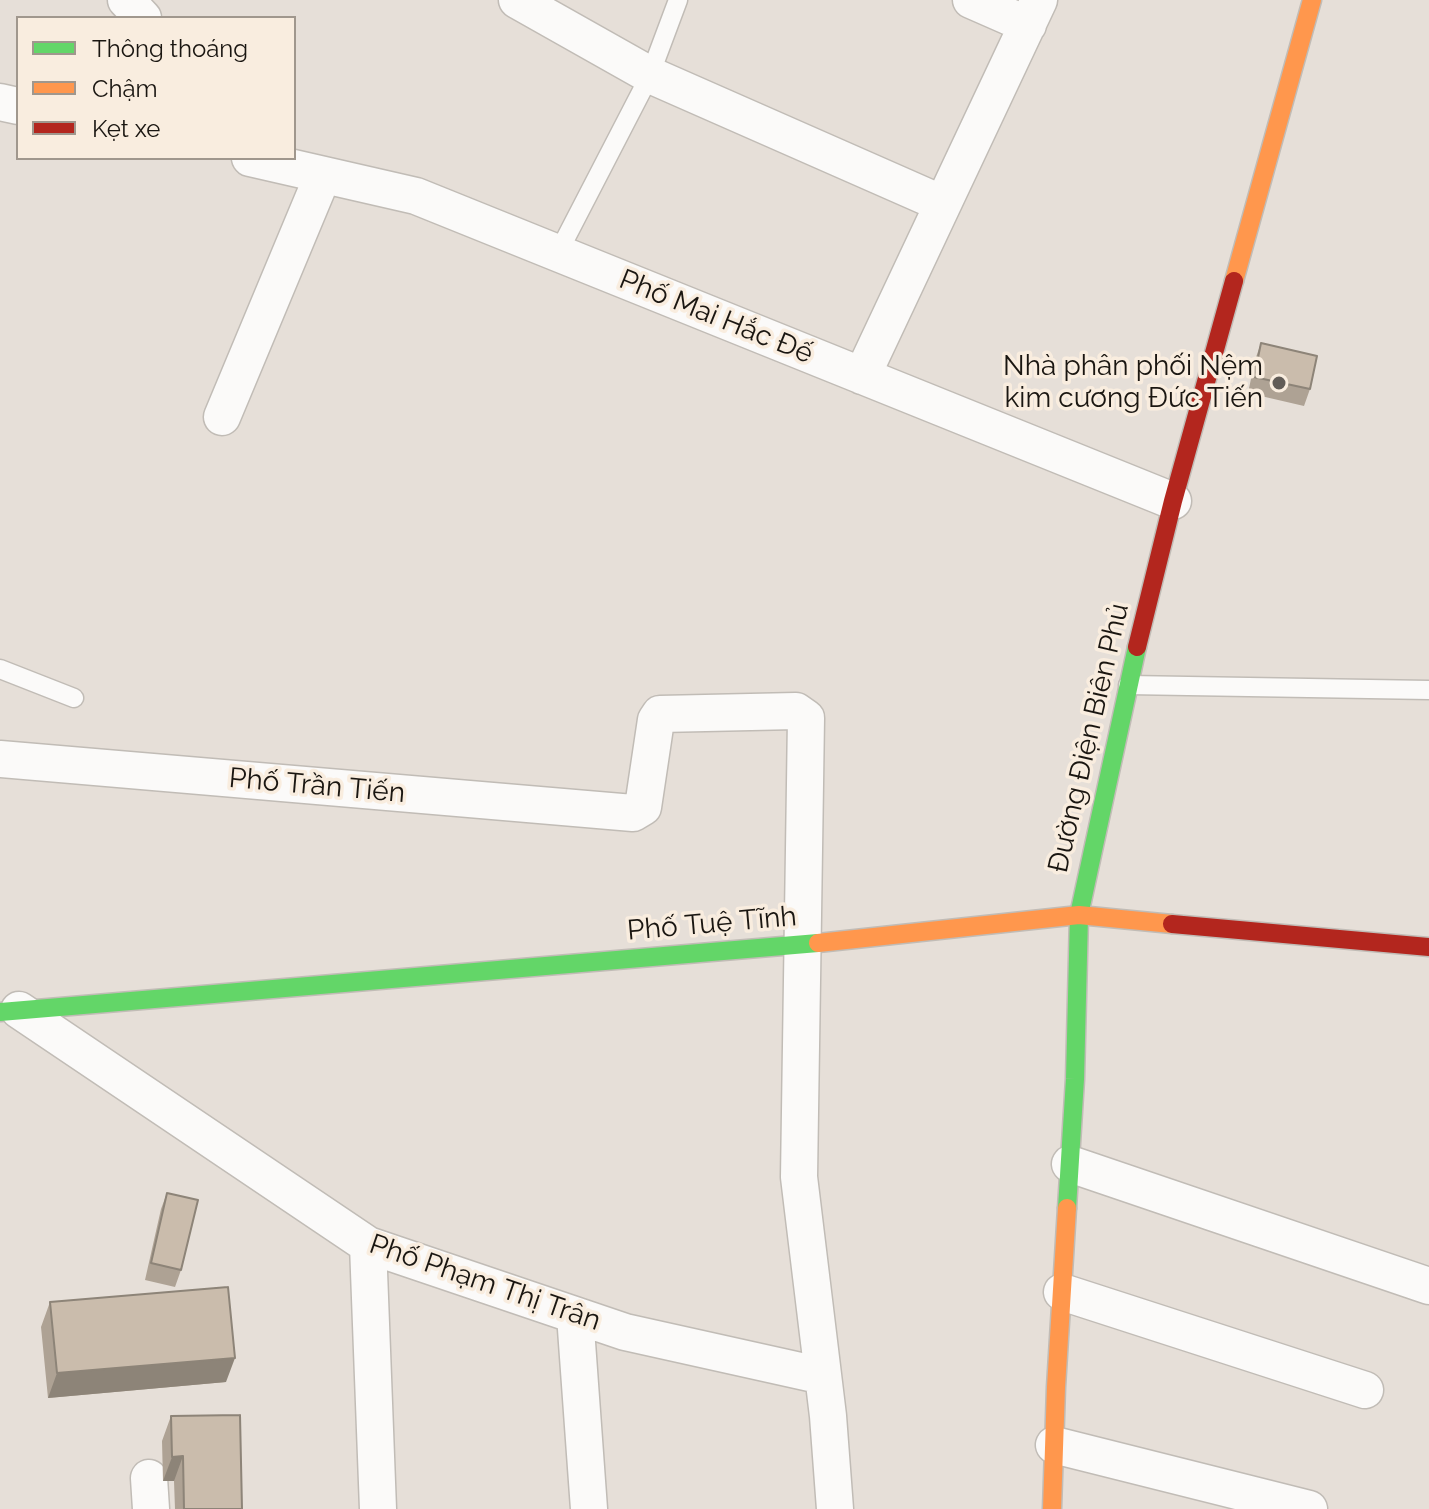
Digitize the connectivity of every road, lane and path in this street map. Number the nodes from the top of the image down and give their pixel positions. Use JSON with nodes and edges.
{"nodes":[{"id":1,"x":126,"y":0,"type":"edge"},
{"id":2,"x":517,"y":0,"type":"edge"},
{"id":3,"x":678,"y":0,"type":"edge"},
{"id":4,"x":971,"y":0,"type":"edge"},
{"id":5,"x":1312,"y":0,"type":"edge"},
{"id":6,"x":1034,"y":12,"type":"edge"},
{"id":7,"x":141,"y":16,"type":"edge"},
{"id":8,"x":650,"y":75,"type":"junction"},
{"id":9,"x":270,"y":161,"type":"edge"},
{"id":10,"x":323,"y":175,"type":"junction"},
{"id":11,"x":943,"y":204,"type":"junction"},
{"id":12,"x":558,"y":253,"type":"junction"},
{"id":13,"x":862,"y":376,"type":"junction"},
{"id":14,"x":222,"y":417,"type":"dead end"},
{"id":15,"x":1173,"y":501,"type":"junction"},
{"id":16,"x":0,"y":669,"type":"edge"},
{"id":17,"x":1128,"y":685,"type":"junction"},
{"id":18,"x":1429,"y":690,"type":"edge"},
{"id":19,"x":74,"y":698,"type":"dead end"},
{"id":20,"x":0,"y":759,"type":"edge"},
{"id":21,"x":1079,"y":915,"type":"junction"},
{"id":22,"x":801,"y":945,"type":"junction"},
{"id":23,"x":1429,"y":947,"type":"edge"},
{"id":24,"x":9,"y":1011,"type":"edge"},
{"id":25,"x":1070,"y":1164,"type":"junction"},
{"id":26,"x":368,"y":1245,"type":"junction"},
{"id":27,"x":1429,"y":1286,"type":"edge"},
{"id":28,"x":1062,"y":1292,"type":"junction"},
{"id":29,"x":575,"y":1315,"type":"junction"},
{"id":30,"x":823,"y":1376,"type":"junction"},
{"id":31,"x":1365,"y":1390,"type":"dead end"},
{"id":32,"x":1054,"y":1445,"type":"junction"},
{"id":33,"x":378,"y":1509,"type":"edge"},
{"id":34,"x":589,"y":1509,"type":"edge"},
{"id":35,"x":835,"y":1509,"type":"edge"},
{"id":36,"x":1052,"y":1509,"type":"edge"},
{"id":37,"x":1309,"y":1509,"type":"edge"}],
"edges":[{"from":1,"to":7,"type":"street"},
{"from":2,"to":8,"type":"street"},
{"from":3,"to":8,"type":"lane"},
{"from":4,"to":6,"type":"street"},
{"from":5,"to":15,"type":"main road","name":"Đường Điện Biên Phủ"},
{"from":6,"to":11,"type":"street"},
{"from":8,"to":11,"type":"street"},
{"from":8,"to":12,"type":"lane"},
{"from":9,"to":10,"type":"street","name":"Phố Mai Hắc Đế"},
{"from":10,"to":12,"type":"street","name":"Phố Mai Hắc Đế"},
{"from":10,"to":14,"type":"street"},
{"from":11,"to":13,"type":"street"},
{"from":12,"to":13,"type":"street","name":"Phố Mai Hắc Đế"},
{"from":13,"to":15,"type":"street","name":"Phố Mai Hắc Đế"},
{"from":15,"to":17,"type":"main road","name":"Đường Điện Biên Phủ"},
{"from":16,"to":19,"type":"lane"},
{"from":17,"to":18,"type":"lane"},
{"from":17,"to":21,"type":"main road","name":"Đường Điện Biên Phủ"},
{"from":20,"to":22,"type":"street","name":"Phố Trần Tiến"},
{"from":21,"to":22,"type":"main road","name":"Phố Tuệ Tĩnh"},
{"from":21,"to":23,"type":"main road","name":"Phố Tuệ Tĩnh"},
{"from":21,"to":25,"type":"main road","name":"Đường Điện Biên Phủ"},
{"from":22,"to":24,"type":"main road","name":"Phố Tuệ Tĩnh"},
{"from":22,"to":30,"type":"street"},
{"from":24,"to":26,"type":"street","name":"Phố Phạm Thị Trân"},
{"from":25,"to":27,"type":"street"},
{"from":25,"to":28,"type":"main road","name":"Đường Điện Biên Phủ"},
{"from":26,"to":29,"type":"street","name":"Phố Phạm Thị Trân"},
{"from":26,"to":33,"type":"street"},
{"from":28,"to":31,"type":"street"},
{"from":28,"to":32,"type":"main road","name":"Đường Điện Biên Phủ"},
{"from":29,"to":30,"type":"street","name":"Phố Phạm Thị Trân"},
{"from":29,"to":34,"type":"street"},
{"from":30,"to":35,"type":"street"},
{"from":32,"to":36,"type":"main road","name":"Đường Điện Biên Phủ"},
{"from":32,"to":37,"type":"street"}]}
